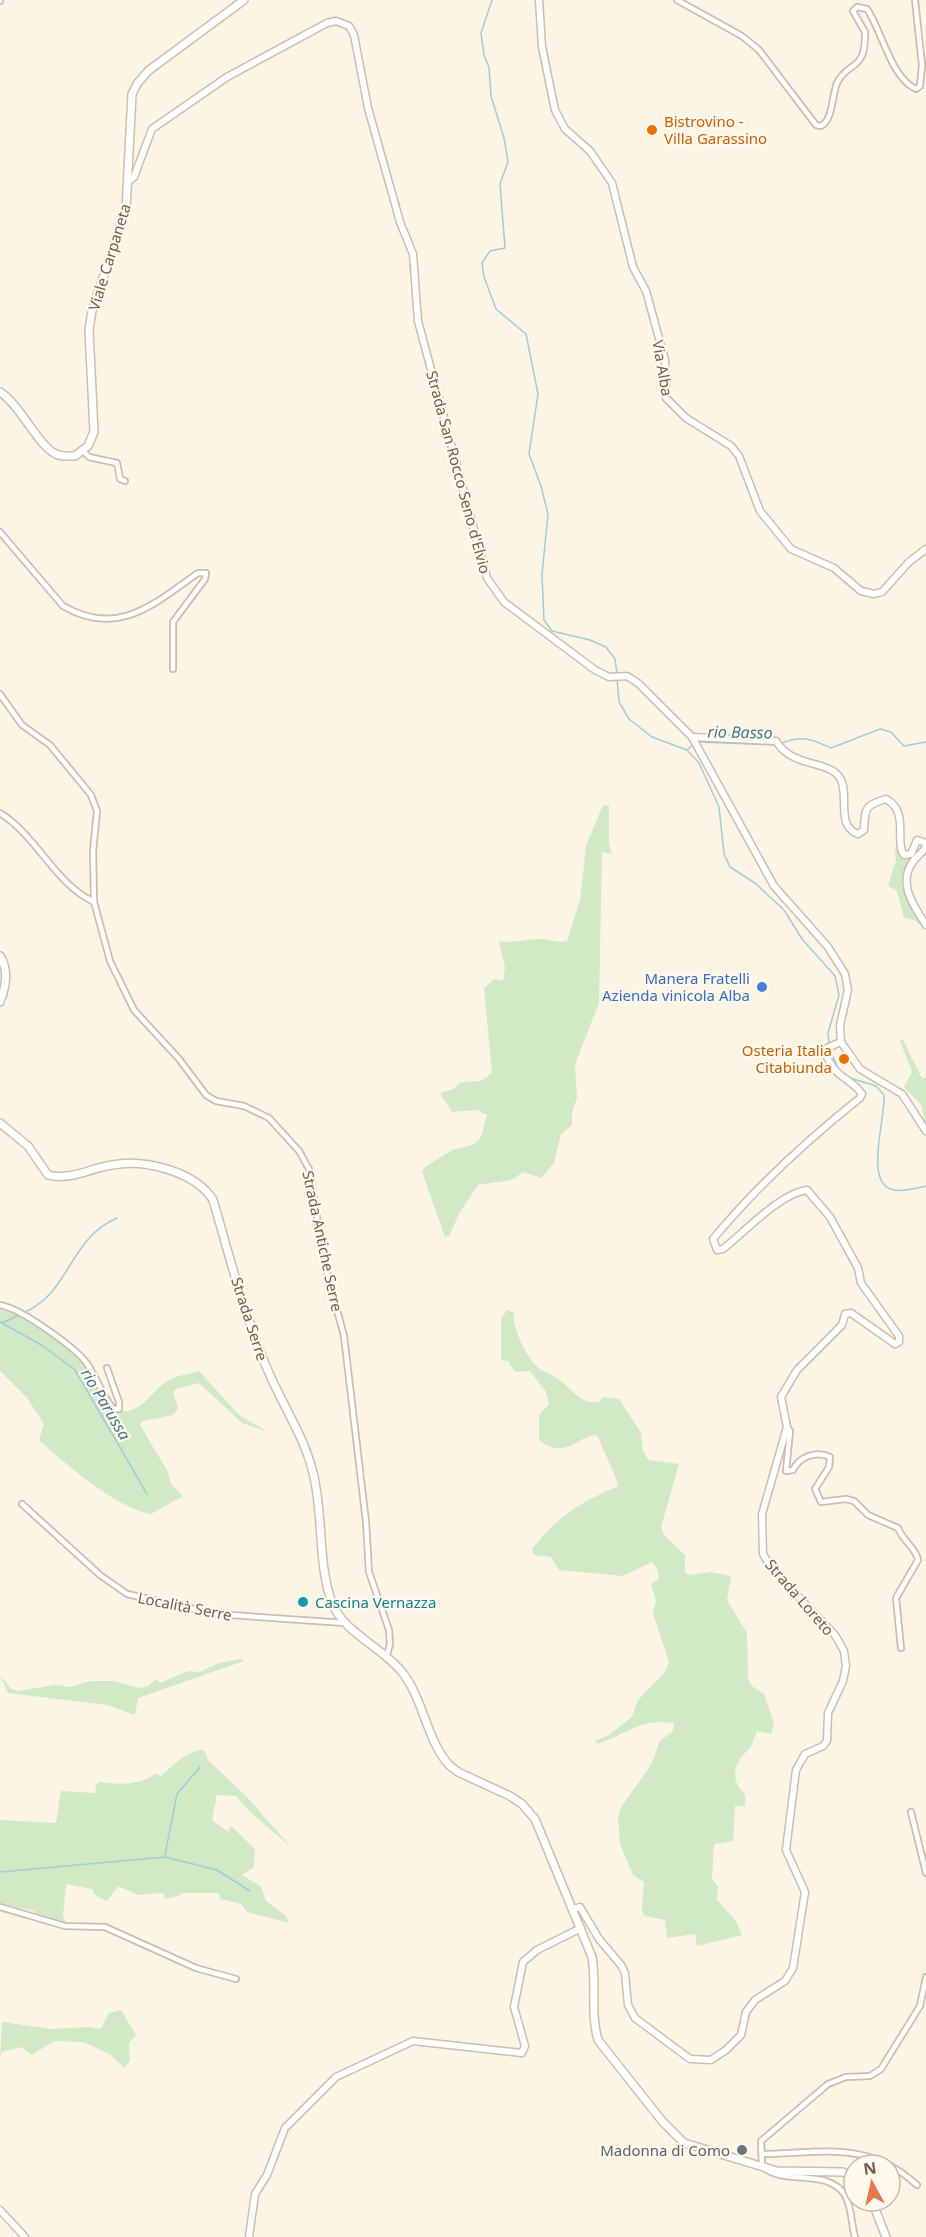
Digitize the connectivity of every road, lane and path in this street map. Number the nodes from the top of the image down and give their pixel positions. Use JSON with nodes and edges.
{"nodes":[{"id":1,"x":244,"y":0,"type":"edge"},
{"id":2,"x":539,"y":0,"type":"edge"},
{"id":3,"x":677,"y":0,"type":"edge"},
{"id":4,"x":915,"y":0,"type":"edge"},
{"id":5,"x":129,"y":182,"type":"junction"},
{"id":6,"x":0,"y":392,"type":"edge"},
{"id":7,"x":83,"y":451,"type":"junction"},
{"id":8,"x":125,"y":481,"type":"dead end"},
{"id":9,"x":0,"y":532,"type":"edge"},
{"id":10,"x":926,"y":549,"type":"edge"},
{"id":11,"x":173,"y":669,"type":"dead end"},
{"id":12,"x":0,"y":694,"type":"edge"},
{"id":13,"x":694,"y":741,"type":"junction"},
{"id":14,"x":0,"y":813,"type":"edge"},
{"id":15,"x":94,"y":902,"type":"junction"},
{"id":16,"x":926,"y":925,"type":"edge"},
{"id":17,"x":2,"y":961,"type":"edge"},
{"id":18,"x":0,"y":1002,"type":"edge"},
{"id":19,"x":838,"y":1043,"type":"junction"},
{"id":20,"x":0,"y":1123,"type":"edge"},
{"id":21,"x":926,"y":1131,"type":"edge"},
{"id":22,"x":0,"y":1305,"type":"edge"},
{"id":23,"x":107,"y":1368,"type":"dead end"},
{"id":24,"x":787,"y":1427,"type":"junction"},
{"id":25,"x":22,"y":1504,"type":"dead end"},
{"id":26,"x":345,"y":1623,"type":"junction"},
{"id":27,"x":901,"y":1648,"type":"dead end"},
{"id":28,"x":387,"y":1655,"type":"junction"},
{"id":29,"x":911,"y":1812,"type":"dead end"},
{"id":30,"x":926,"y":1873,"type":"edge"},
{"id":31,"x":0,"y":1907,"type":"edge"},
{"id":32,"x":573,"y":1909,"type":"junction"},
{"id":33,"x":581,"y":1928,"type":"junction"},
{"id":34,"x":926,"y":1977,"type":"edge"},
{"id":35,"x":236,"y":1978,"type":"dead end"},
{"id":36,"x":762,"y":2154,"type":"junction"},
{"id":37,"x":762,"y":2166,"type":"junction"},
{"id":38,"x":842,"y":2172,"type":"edge"},
{"id":39,"x":917,"y":2185,"type":"dead end"},
{"id":40,"x":0,"y":2210,"type":"edge"},
{"id":41,"x":877,"y":2213,"type":"edge"},
{"id":42,"x":25,"y":2237,"type":"edge"},
{"id":43,"x":249,"y":2237,"type":"edge"},
{"id":44,"x":855,"y":2237,"type":"edge"},
{"id":45,"x":886,"y":2237,"type":"edge"}],
"edges":[{"from":1,"to":5,"type":"main road","name":"Viale Carpaneta"},
{"from":2,"to":10,"type":"street","name":"Via Alba"},
{"from":3,"to":4,"type":"street"},
{"from":5,"to":7,"type":"main road","name":"Viale Carpaneta"},
{"from":5,"to":13,"type":"street","name":"Strada San Rocco Seno d'Elvio"},
{"from":6,"to":7,"type":"main road"},
{"from":7,"to":8,"type":"street"},
{"from":9,"to":11,"type":"street"},
{"from":12,"to":15,"type":"street","name":"Strada Antiche Serre"},
{"from":13,"to":16,"type":"street"},
{"from":13,"to":19,"type":"street","name":"Strada San Rocco Seno d'Elvio"},
{"from":14,"to":15,"type":"street"},
{"from":15,"to":28,"type":"street","name":"Strada Antiche Serre"},
{"from":17,"to":18,"type":"main road"},
{"from":19,"to":21,"type":"street"},
{"from":19,"to":24,"type":"street","name":"Strada Loreto"},
{"from":20,"to":26,"type":"main road","name":"Strada Serre"},
{"from":22,"to":23,"type":"street"},
{"from":24,"to":27,"type":"street"},
{"from":24,"to":32,"type":"street","name":"Strada Loreto"},
{"from":25,"to":26,"type":"street","name":"Località Serre"},
{"from":26,"to":28,"type":"main road","name":"Strada Serre"},
{"from":28,"to":32,"type":"main road","name":"Strada Serre"},
{"from":29,"to":30,"type":"street"},
{"from":31,"to":35,"type":"street"},
{"from":32,"to":33,"type":"main road","name":"Strada Serre"},
{"from":33,"to":37,"type":"main road","name":"Strada Serre"},
{"from":33,"to":43,"type":"street"},
{"from":34,"to":36,"type":"street"},
{"from":36,"to":37,"type":"street"},
{"from":36,"to":39,"type":"street"},
{"from":37,"to":38,"type":"main road","name":"Strada Serre"},
{"from":37,"to":44,"type":"street"},
{"from":40,"to":42,"type":"street"},
{"from":41,"to":45,"type":"main road"}]}
